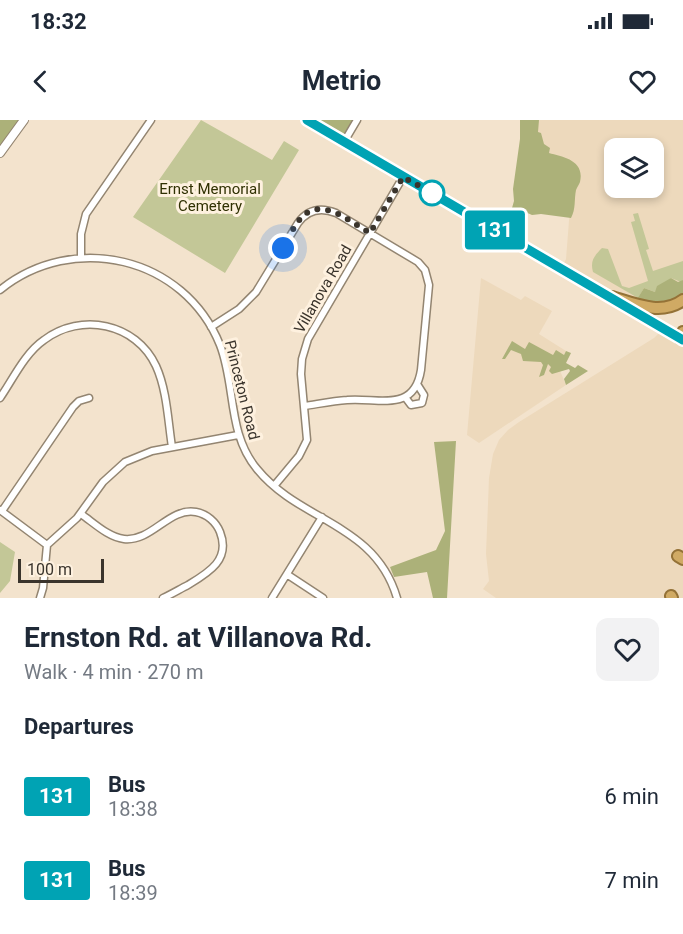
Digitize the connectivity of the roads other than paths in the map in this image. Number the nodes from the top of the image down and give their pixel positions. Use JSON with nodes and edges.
{"nodes":[{"id":1,"x":24,"y":120,"type":"edge"},
{"id":2,"x":151,"y":120,"type":"edge"},
{"id":3,"x":307,"y":120,"type":"edge"},
{"id":4,"x":357,"y":120,"type":"edge"},
{"id":5,"x":344,"y":142,"type":"junction"},
{"id":6,"x":0,"y":153,"type":"edge"},
{"id":7,"x":403,"y":177,"type":"junction"},
{"id":8,"x":370,"y":233,"type":"junction"},
{"id":9,"x":81,"y":257,"type":"junction"},
{"id":10,"x":0,"y":290,"type":"edge"},
{"id":11,"x":612,"y":297,"type":"junction"},
{"id":12,"x":683,"y":300,"type":"edge"},
{"id":13,"x":211,"y":327,"type":"junction"},
{"id":14,"x":682,"y":336,"type":"edge"},
{"id":15,"x":417,"y":384,"type":"junction"},
{"id":16,"x":405,"y":397,"type":"junction"},
{"id":17,"x":0,"y":398,"type":"edge"},
{"id":18,"x":89,"y":398,"type":"dead end"},
{"id":19,"x":304,"y":406,"type":"junction"},
{"id":20,"x":238,"y":435,"type":"junction"},
{"id":21,"x":172,"y":447,"type":"junction"},
{"id":22,"x":274,"y":486,"type":"junction"},
{"id":23,"x":1,"y":510,"type":"edge"},
{"id":24,"x":81,"y":514,"type":"junction"},
{"id":25,"x":322,"y":517,"type":"junction"},
{"id":26,"x":47,"y":545,"type":"junction"},
{"id":27,"x":288,"y":575,"type":"junction"},
{"id":28,"x":42,"y":598,"type":"edge"},
{"id":29,"x":163,"y":598,"type":"edge"},
{"id":30,"x":272,"y":598,"type":"edge"},
{"id":31,"x":323,"y":598,"type":"edge"},
{"id":32,"x":397,"y":598,"type":"edge"}],
"edges":[{"from":1,"to":6,"type":"street"},
{"from":2,"to":9,"type":"street"},
{"from":3,"to":5,"type":"street"},
{"from":4,"to":5,"type":"street"},
{"from":5,"to":7,"type":"street"},
{"from":7,"to":8,"type":"street","name":"Villanova Road"},
{"from":7,"to":11,"type":"street"},
{"from":8,"to":13,"type":"street"},
{"from":8,"to":15,"type":"street"},
{"from":8,"to":19,"type":"street","name":"Villanova Road"},
{"from":9,"to":10,"type":"street","name":"Princeton Road"},
{"from":9,"to":13,"type":"street","name":"Princeton Road"},
{"from":11,"to":12,"type":"highway"},
{"from":11,"to":14,"type":"street"},
{"from":13,"to":20,"type":"street","name":"Princeton Road"},
{"from":15,"to":16,"type":"street"},
{"from":15,"to":16,"type":"street"},
{"from":16,"to":19,"type":"street"},
{"from":17,"to":21,"type":"street"},
{"from":18,"to":23,"type":"street"},
{"from":19,"to":22,"type":"street","name":"Villanova Road"},
{"from":20,"to":21,"type":"street"},
{"from":20,"to":22,"type":"street","name":"Princeton Road"},
{"from":21,"to":24,"type":"street"},
{"from":22,"to":25,"type":"street","name":"Princeton Road"},
{"from":23,"to":26,"type":"street"},
{"from":24,"to":26,"type":"street"},
{"from":24,"to":29,"type":"street"},
{"from":25,"to":27,"type":"street"},
{"from":25,"to":32,"type":"street","name":"Princeton Road"},
{"from":26,"to":28,"type":"street"},
{"from":27,"to":30,"type":"street"},
{"from":27,"to":31,"type":"street"}]}
